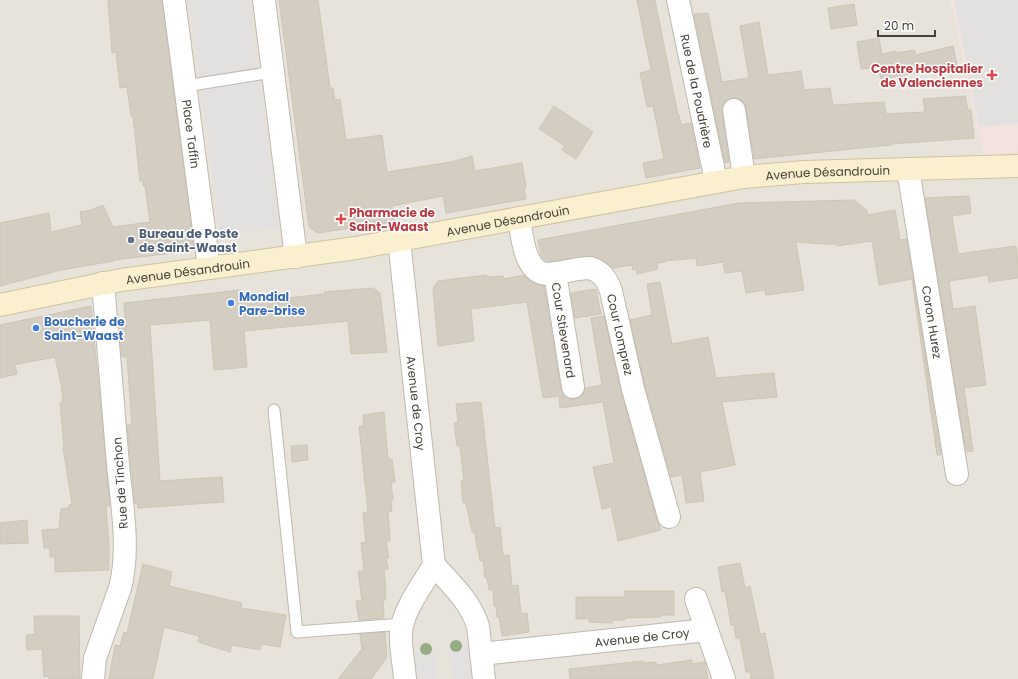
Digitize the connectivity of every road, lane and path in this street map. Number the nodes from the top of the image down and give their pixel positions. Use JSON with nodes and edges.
{"nodes":[{"id":1,"x":174,"y":0,"type":"edge"},
{"id":2,"x":264,"y":0,"type":"edge"},
{"id":3,"x":678,"y":0,"type":"edge"},
{"id":4,"x":273,"y":72,"type":"junction"},
{"id":5,"x":185,"y":86,"type":"junction"},
{"id":6,"x":734,"y":110,"type":"dead end"},
{"id":7,"x":1018,"y":166,"type":"edge"},
{"id":8,"x":908,"y":169,"type":"junction"},
{"id":9,"x":744,"y":177,"type":"junction"},
{"id":10,"x":716,"y":182,"type":"junction"},
{"id":11,"x":519,"y":218,"type":"junction"},
{"id":12,"x":399,"y":240,"type":"junction"},
{"id":13,"x":296,"y":257,"type":"junction"},
{"id":14,"x":209,"y":268,"type":"junction"},
{"id":15,"x":555,"y":273,"type":"junction"},
{"id":16,"x":103,"y":283,"type":"junction"},
{"id":17,"x":0,"y":305,"type":"edge"},
{"id":18,"x":573,"y":388,"type":"dead end"},
{"id":19,"x":274,"y":410,"type":"dead end"},
{"id":20,"x":957,"y":474,"type":"dead end"},
{"id":21,"x":669,"y":517,"type":"dead end"},
{"id":22,"x":434,"y":565,"type":"junction"},
{"id":23,"x":696,"y":599,"type":"dead end"},
{"id":24,"x":403,"y":624,"type":"junction"},
{"id":25,"x":707,"y":630,"type":"junction"},
{"id":26,"x":481,"y":654,"type":"junction"},
{"id":27,"x":403,"y":678,"type":"edge"},
{"id":28,"x":93,"y":679,"type":"edge"},
{"id":29,"x":484,"y":679,"type":"edge"},
{"id":30,"x":724,"y":679,"type":"edge"}],
"edges":[{"from":1,"to":5,"type":"street","name":"Place Taffin"},
{"from":2,"to":4,"type":"street"},
{"from":3,"to":10,"type":"street","name":"Rue de la Poudrière"},
{"from":4,"to":5,"type":"lane"},
{"from":4,"to":13,"type":"street"},
{"from":5,"to":14,"type":"street","name":"Place Taffin"},
{"from":6,"to":9,"type":"street"},
{"from":7,"to":8,"type":"main road","name":"Avenue Désandrouin"},
{"from":8,"to":9,"type":"main road","name":"Avenue Désandrouin"},
{"from":8,"to":20,"type":"street","name":"Coron Hurez"},
{"from":9,"to":10,"type":"main road","name":"Avenue Désandrouin"},
{"from":10,"to":11,"type":"main road","name":"Avenue Désandrouin"},
{"from":11,"to":12,"type":"main road","name":"Avenue Désandrouin"},
{"from":11,"to":15,"type":"street","name":"Cour Lomprez"},
{"from":12,"to":13,"type":"main road","name":"Avenue Désandrouin"},
{"from":12,"to":22,"type":"street","name":"Avenue de Croy"},
{"from":13,"to":14,"type":"main road","name":"Avenue Désandrouin"},
{"from":14,"to":16,"type":"main road","name":"Avenue Désandrouin"},
{"from":15,"to":18,"type":"street","name":"Cour Stievenard"},
{"from":15,"to":21,"type":"street","name":"Cour Lomprez"},
{"from":16,"to":17,"type":"main road","name":"Avenue Désandrouin"},
{"from":16,"to":28,"type":"street","name":"Rue de Tinchon"},
{"from":19,"to":24,"type":"lane"},
{"from":22,"to":24,"type":"street"},
{"from":22,"to":26,"type":"street"},
{"from":23,"to":25,"type":"street","name":"Avenue de Croy"},
{"from":24,"to":27,"type":"street"},
{"from":25,"to":26,"type":"street","name":"Avenue de Croy"},
{"from":25,"to":30,"type":"street","name":"Avenue de Croy"},
{"from":26,"to":29,"type":"street"}]}
